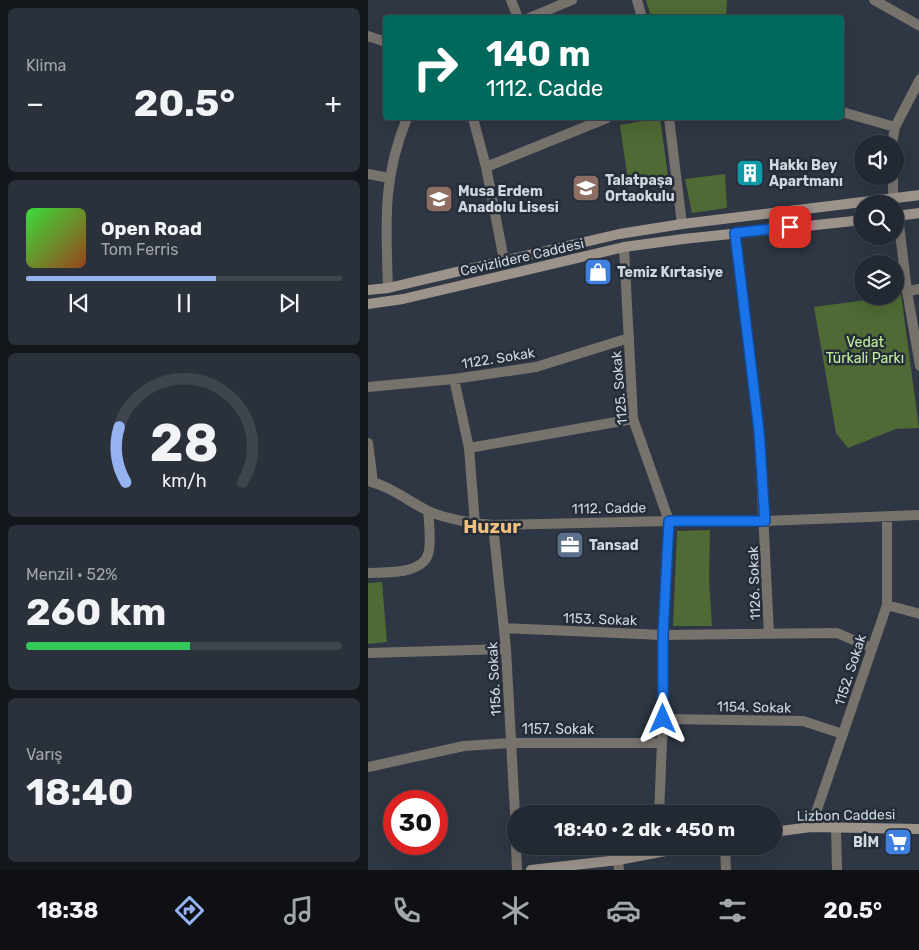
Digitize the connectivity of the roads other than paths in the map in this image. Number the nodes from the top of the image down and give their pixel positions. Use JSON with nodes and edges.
{"nodes":[{"id":1,"x":511,"y":0,"type":"edge"},
{"id":2,"x":572,"y":0,"type":"edge"},
{"id":3,"x":637,"y":0,"type":"edge"},
{"id":4,"x":874,"y":0,"type":"edge"},
{"id":5,"x":517,"y":15,"type":"edge"},
{"id":6,"x":536,"y":15,"type":"edge"},
{"id":7,"x":641,"y":15,"type":"edge"},
{"id":8,"x":920,"y":26,"type":"edge"},
{"id":9,"x":368,"y":36,"type":"edge"},
{"id":10,"x":383,"y":41,"type":"edge"},
{"id":11,"x":920,"y":79,"type":"edge"},
{"id":12,"x":844,"y":113,"type":"edge"},
{"id":13,"x":406,"y":120,"type":"edge"},
{"id":14,"x":474,"y":120,"type":"edge"},
{"id":15,"x":602,"y":120,"type":"edge"},
{"id":16,"x":669,"y":120,"type":"edge"},
{"id":17,"x":895,"y":127,"type":"junction"},
{"id":18,"x":894,"y":135,"type":"edge"},
{"id":19,"x":486,"y":167,"type":"junction"},
{"id":20,"x":368,"y":174,"type":"edge"},
{"id":21,"x":389,"y":178,"type":"junction"},
{"id":22,"x":920,"y":195,"type":"edge"},
{"id":23,"x":904,"y":197,"type":"edge"},
{"id":24,"x":854,"y":203,"type":"edge"},
{"id":25,"x":920,"y":213,"type":"edge"},
{"id":26,"x":904,"y":215,"type":"edge"},
{"id":27,"x":854,"y":221,"type":"edge"},
{"id":28,"x":682,"y":224,"type":"junction"},
{"id":29,"x":735,"y":233,"type":"junction"},
{"id":30,"x":683,"y":239,"type":"junction"},
{"id":31,"x":901,"y":245,"type":"edge"},
{"id":32,"x":624,"y":247,"type":"junction"},
{"id":33,"x":504,"y":260,"type":"junction"},
{"id":34,"x":388,"y":288,"type":"junction"},
{"id":35,"x":920,"y":289,"type":"edge"},
{"id":36,"x":368,"y":290,"type":"edge"},
{"id":37,"x":907,"y":291,"type":"junction"},
{"id":38,"x":368,"y":304,"type":"edge"},
{"id":39,"x":629,"y":338,"type":"junction"},
{"id":40,"x":919,"y":366,"type":"edge"},
{"id":41,"x":454,"y":379,"type":"junction"},
{"id":42,"x":368,"y":386,"type":"edge"},
{"id":43,"x":633,"y":419,"type":"junction"},
{"id":44,"x":368,"y":443,"type":"edge"},
{"id":45,"x":468,"y":448,"type":"junction"},
{"id":46,"x":371,"y":481,"type":"edge"},
{"id":47,"x":428,"y":511,"type":"junction"},
{"id":48,"x":920,"y":515,"type":"edge"},
{"id":49,"x":887,"y":517,"type":"junction"},
{"id":50,"x":669,"y":521,"type":"junction"},
{"id":51,"x":765,"y":521,"type":"junction"},
{"id":52,"x":475,"y":524,"type":"junction"},
{"id":53,"x":493,"y":525,"type":"junction"},
{"id":54,"x":368,"y":574,"type":"edge"},
{"id":55,"x":887,"y":605,"type":"junction"},
{"id":56,"x":920,"y":614,"type":"edge"},
{"id":57,"x":505,"y":628,"type":"junction"},
{"id":58,"x":769,"y":634,"type":"junction"},
{"id":59,"x":663,"y":635,"type":"junction"},
{"id":60,"x":872,"y":648,"type":"junction"},
{"id":61,"x":506,"y":649,"type":"junction"},
{"id":62,"x":368,"y":653,"type":"edge"},
{"id":63,"x":663,"y":719,"type":"junction"},
{"id":64,"x":843,"y":734,"type":"junction"},
{"id":65,"x":512,"y":743,"type":"junction"},
{"id":66,"x":661,"y":743,"type":"junction"},
{"id":67,"x":368,"y":767,"type":"edge"},
{"id":68,"x":515,"y":805,"type":"edge"},
{"id":69,"x":659,"y":805,"type":"edge"},
{"id":70,"x":811,"y":827,"type":"junction"},
{"id":71,"x":836,"y":827,"type":"junction"},
{"id":72,"x":920,"y":828,"type":"edge"},
{"id":73,"x":782,"y":831,"type":"edge"},
{"id":74,"x":516,"y":855,"type":"edge"},
{"id":75,"x":645,"y":855,"type":"edge"},
{"id":76,"x":725,"y":855,"type":"edge"},
{"id":77,"x":618,"y":865,"type":"edge"},
{"id":78,"x":517,"y":870,"type":"edge"},
{"id":79,"x":531,"y":870,"type":"edge"},
{"id":80,"x":726,"y":870,"type":"edge"},
{"id":81,"x":837,"y":870,"type":"edge"}],
"edges":[{"from":1,"to":5,"type":"street"},
{"from":2,"to":6,"type":"street"},
{"from":3,"to":7,"type":"street"},
{"from":4,"to":8,"type":"street"},
{"from":9,"to":10,"type":"street"},
{"from":11,"to":17,"type":"street"},
{"from":12,"to":17,"type":"street"},
{"from":13,"to":21,"type":"street"},
{"from":14,"to":19,"type":"street"},
{"from":15,"to":19,"type":"street"},
{"from":16,"to":28,"type":"street"},
{"from":17,"to":18,"type":"street"},
{"from":19,"to":33,"type":"street"},
{"from":20,"to":21,"type":"street"},
{"from":21,"to":34,"type":"street"},
{"from":22,"to":23,"type":"main road","name":"Cevizlidere Caddesi"},
{"from":24,"to":28,"type":"main road","name":"Cevizlidere Caddesi"},
{"from":25,"to":26,"type":"main road"},
{"from":27,"to":29,"type":"main road","name":"Cevizlidere Caddesi"},
{"from":28,"to":30,"type":"main road"},
{"from":28,"to":33,"type":"main road","name":"Cevizlidere Caddesi"},
{"from":29,"to":30,"type":"main road","name":"Cevizlidere Caddesi"},
{"from":29,"to":51,"type":"street","name":"1126. Sokak"},
{"from":30,"to":32,"type":"main road","name":"Cevizlidere Caddesi"},
{"from":31,"to":37,"type":"street"},
{"from":32,"to":38,"type":"main road","name":"Cevizlidere Caddesi"},
{"from":32,"to":39,"type":"street","name":"1125. Sokak"},
{"from":33,"to":34,"type":"main road","name":"Cevizlidere Caddesi"},
{"from":34,"to":36,"type":"main road","name":"Cevizlidere Caddesi"},
{"from":35,"to":37,"type":"street"},
{"from":37,"to":40,"type":"street"},
{"from":39,"to":41,"type":"street","name":"1122. Sokak"},
{"from":39,"to":43,"type":"street","name":"1125. Sokak"},
{"from":41,"to":42,"type":"street","name":"1122. Sokak"},
{"from":41,"to":45,"type":"street"},
{"from":43,"to":45,"type":"street"},
{"from":43,"to":50,"type":"street","name":"1125. Sokak"},
{"from":44,"to":46,"type":"street"},
{"from":45,"to":52,"type":"street"},
{"from":46,"to":47,"type":"street","name":"1112. Cadde"},
{"from":47,"to":52,"type":"street","name":"1112. Cadde"},
{"from":47,"to":54,"type":"street"},
{"from":48,"to":49,"type":"street","name":"1112. Cadde"},
{"from":49,"to":51,"type":"street","name":"1112. Cadde"},
{"from":49,"to":55,"type":"street","name":"1152. Sokak"},
{"from":50,"to":51,"type":"street","name":"1112. Cadde"},
{"from":50,"to":53,"type":"street","name":"1112. Cadde"},
{"from":50,"to":59,"type":"street"},
{"from":51,"to":58,"type":"street","name":"1126. Sokak"},
{"from":52,"to":53,"type":"street","name":"1112. Cadde"},
{"from":53,"to":57,"type":"street","name":"1156. Sokak"},
{"from":55,"to":56,"type":"street"},
{"from":55,"to":60,"type":"street","name":"1152. Sokak"},
{"from":57,"to":59,"type":"street","name":"1153. Sokak"},
{"from":57,"to":61,"type":"street","name":"1156. Sokak"},
{"from":58,"to":59,"type":"street","name":"1153. Sokak"},
{"from":58,"to":60,"type":"street","name":"1153. Sokak"},
{"from":59,"to":63,"type":"street"},
{"from":60,"to":64,"type":"street","name":"1152. Sokak"},
{"from":61,"to":62,"type":"street"},
{"from":61,"to":65,"type":"street","name":"1156. Sokak"},
{"from":63,"to":64,"type":"street","name":"1154. Sokak"},
{"from":63,"to":66,"type":"street"},
{"from":64,"to":70,"type":"street","name":"1152. Sokak"},
{"from":65,"to":66,"type":"street","name":"1157. Sokak"},
{"from":65,"to":67,"type":"street","name":"1157. Sokak"},
{"from":65,"to":68,"type":"street","name":"1156. Sokak"},
{"from":66,"to":69,"type":"street"},
{"from":70,"to":71,"type":"main road","name":"Lizbon Caddesi"},
{"from":70,"to":73,"type":"main road","name":"Lizbon Caddesi"},
{"from":71,"to":72,"type":"main road","name":"Lizbon Caddesi"},
{"from":71,"to":81,"type":"street"},
{"from":74,"to":78,"type":"street"},
{"from":75,"to":77,"type":"main road"},
{"from":76,"to":80,"type":"street"},
{"from":77,"to":79,"type":"main road"}]}
